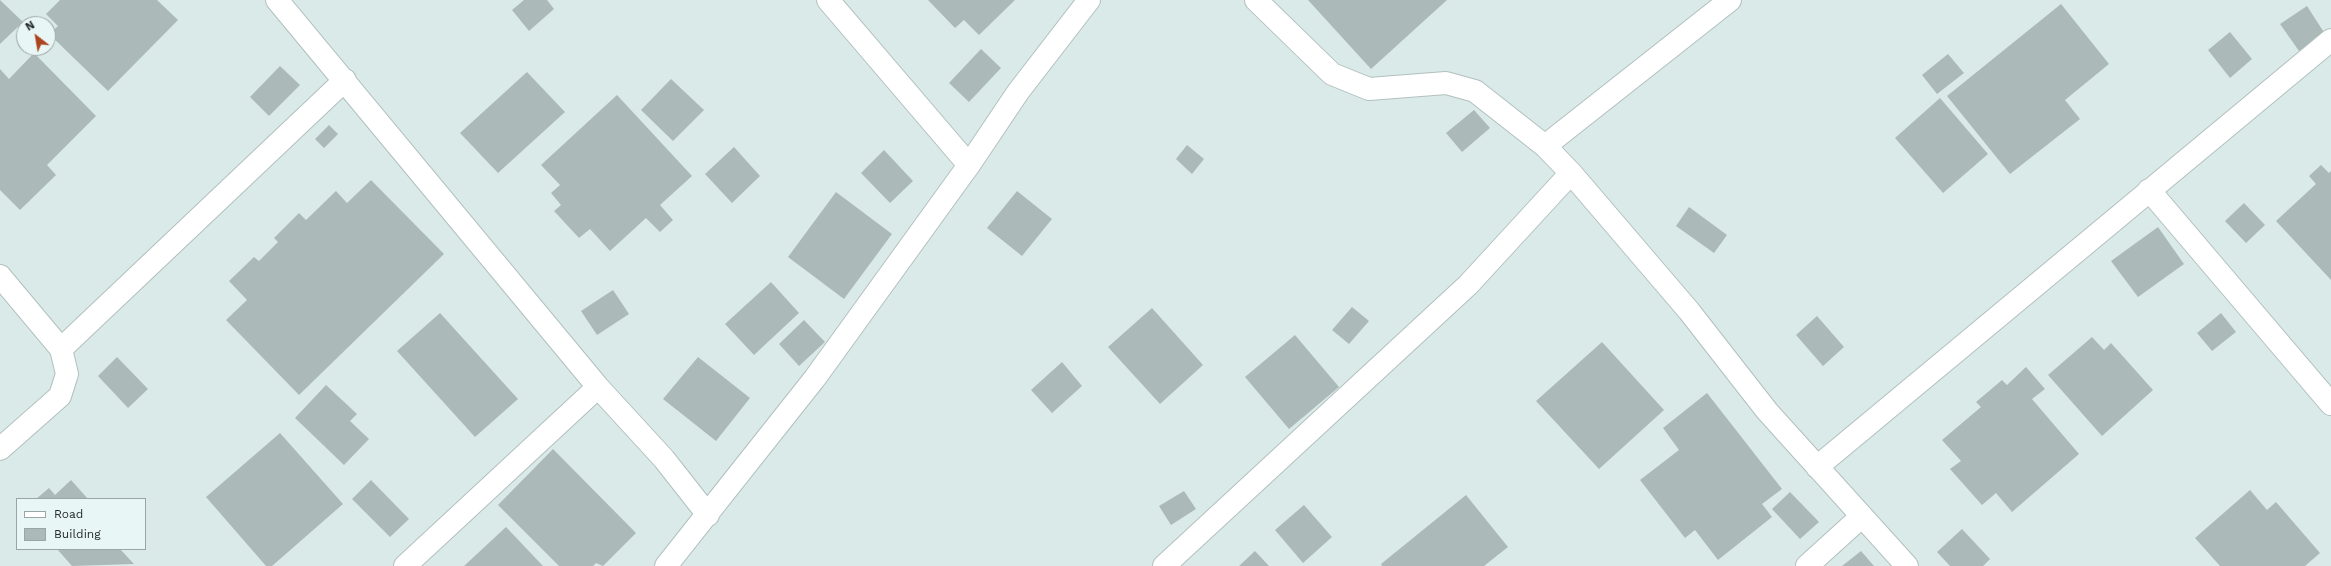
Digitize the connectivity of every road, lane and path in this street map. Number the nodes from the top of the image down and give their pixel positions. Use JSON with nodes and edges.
{"nodes":[{"id":1,"x":277,"y":0,"type":"edge"},
{"id":2,"x":828,"y":0,"type":"edge"},
{"id":3,"x":1089,"y":0,"type":"edge"},
{"id":4,"x":1256,"y":0,"type":"edge"},
{"id":5,"x":1730,"y":0,"type":"edge"},
{"id":6,"x":2331,"y":40,"type":"edge"},
{"id":7,"x":345,"y":80,"type":"junction"},
{"id":8,"x":1545,"y":146,"type":"junction"},
{"id":9,"x":969,"y":165,"type":"junction"},
{"id":10,"x":1571,"y":172,"type":"junction"},
{"id":11,"x":2149,"y":190,"type":"junction"},
{"id":12,"x":0,"y":276,"type":"edge"},
{"id":13,"x":61,"y":349,"type":"junction"},
{"id":14,"x":598,"y":387,"type":"junction"},
{"id":15,"x":2331,"y":404,"type":"edge"},
{"id":16,"x":0,"y":449,"type":"edge"},
{"id":17,"x":1817,"y":467,"type":"junction"},
{"id":18,"x":708,"y":515,"type":"junction"},
{"id":19,"x":1861,"y":517,"type":"junction"},
{"id":20,"x":404,"y":566,"type":"edge"},
{"id":21,"x":666,"y":566,"type":"edge"},
{"id":22,"x":1164,"y":566,"type":"edge"},
{"id":23,"x":1808,"y":566,"type":"edge"},
{"id":24,"x":1907,"y":566,"type":"edge"}],
"edges":[{"from":1,"to":7,"type":"street"},
{"from":2,"to":9,"type":"street"},
{"from":3,"to":9,"type":"street"},
{"from":4,"to":8,"type":"street"},
{"from":5,"to":8,"type":"street"},
{"from":6,"to":11,"type":"street"},
{"from":7,"to":13,"type":"street"},
{"from":7,"to":14,"type":"street"},
{"from":8,"to":10,"type":"street"},
{"from":9,"to":18,"type":"street"},
{"from":10,"to":17,"type":"street"},
{"from":10,"to":22,"type":"street"},
{"from":11,"to":15,"type":"street"},
{"from":11,"to":17,"type":"street"},
{"from":12,"to":13,"type":"street"},
{"from":13,"to":16,"type":"street"},
{"from":14,"to":18,"type":"street"},
{"from":14,"to":20,"type":"street"},
{"from":17,"to":19,"type":"street"},
{"from":18,"to":21,"type":"street"},
{"from":19,"to":23,"type":"street"},
{"from":19,"to":24,"type":"street"}]}
